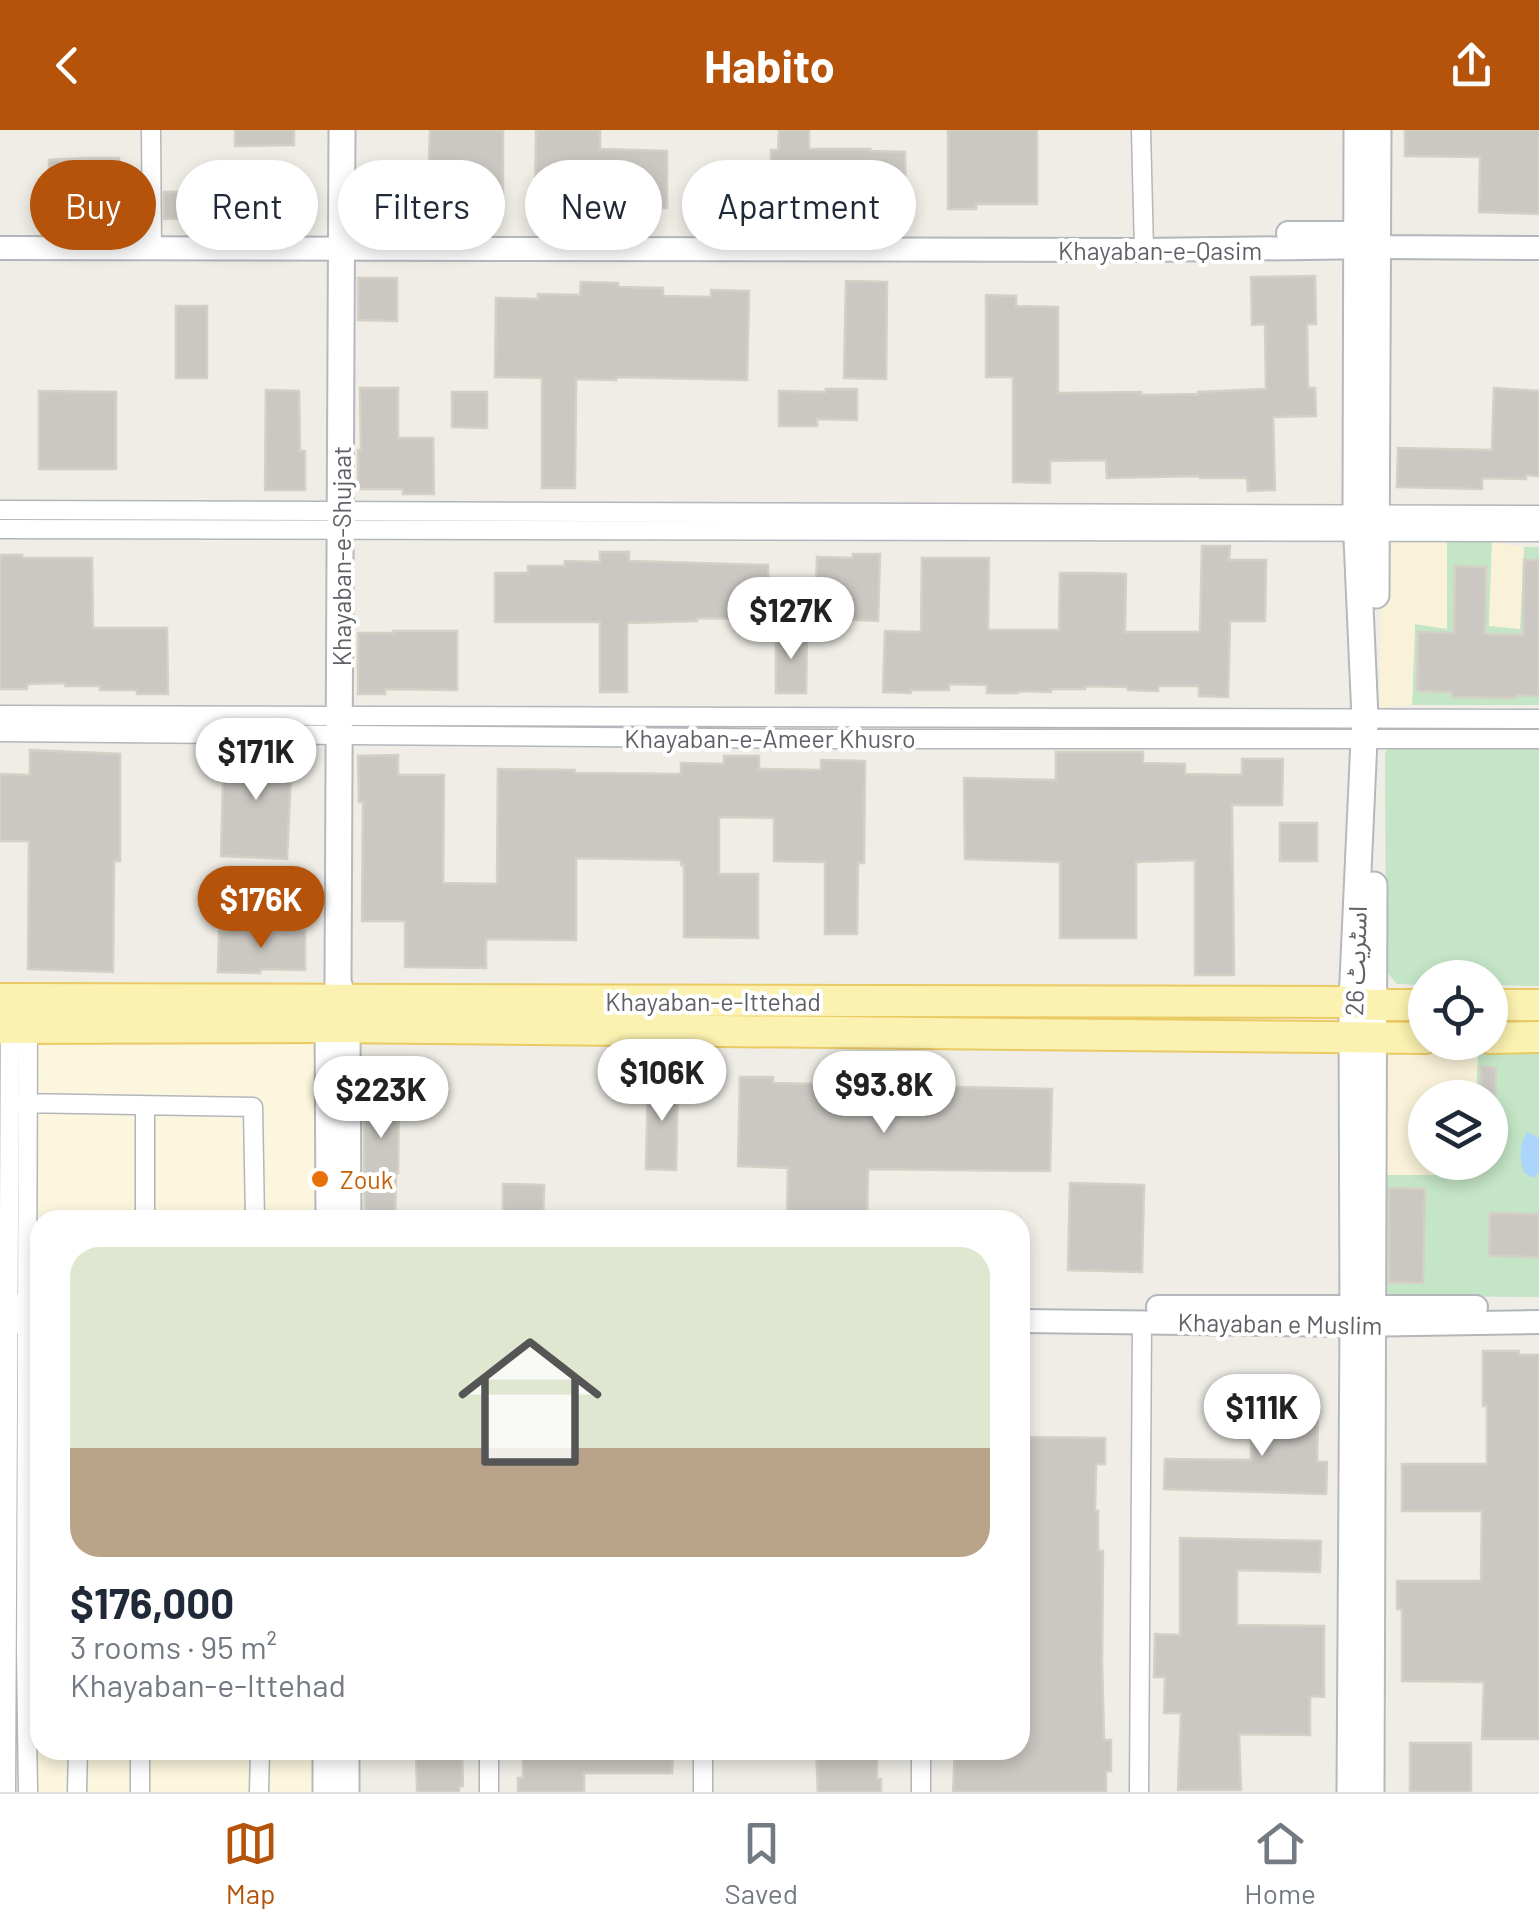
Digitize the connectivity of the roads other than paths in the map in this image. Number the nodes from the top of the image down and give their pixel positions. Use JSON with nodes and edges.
{"nodes":[{"id":1,"x":151,"y":130,"type":"edge"},
{"id":2,"x":342,"y":130,"type":"edge"},
{"id":3,"x":1141,"y":130,"type":"edge"},
{"id":4,"x":1357,"y":130,"type":"edge"},
{"id":5,"x":1378,"y":130,"type":"edge"},
{"id":6,"x":151,"y":160,"type":"edge"},
{"id":7,"x":342,"y":160,"type":"edge"},
{"id":8,"x":0,"y":232,"type":"edge"},
{"id":9,"x":30,"y":234,"type":"edge"},
{"id":10,"x":1539,"y":235,"type":"edge"},
{"id":11,"x":156,"y":240,"type":"edge"},
{"id":12,"x":1367,"y":240,"type":"junction"},
{"id":13,"x":338,"y":241,"type":"edge"},
{"id":14,"x":505,"y":241,"type":"edge"},
{"id":15,"x":1144,"y":243,"type":"junction"},
{"id":16,"x":30,"y":246,"type":"edge"},
{"id":17,"x":0,"y":248,"type":"edge"},
{"id":18,"x":1539,"y":248,"type":"edge"},
{"id":19,"x":342,"y":250,"type":"edge"},
{"id":20,"x":0,"y":510,"type":"edge"},
{"id":21,"x":1539,"y":515,"type":"edge"},
{"id":22,"x":341,"y":519,"type":"junction"},
{"id":23,"x":1366,"y":524,"type":"junction"},
{"id":24,"x":0,"y":529,"type":"edge"},
{"id":25,"x":1539,"y":532,"type":"edge"},
{"id":26,"x":0,"y":714,"type":"edge"},
{"id":27,"x":771,"y":716,"type":"junction"},
{"id":28,"x":808,"y":716,"type":"junction"},
{"id":29,"x":1539,"y":719,"type":"edge"},
{"id":30,"x":340,"y":725,"type":"junction"},
{"id":31,"x":1370,"y":728,"type":"junction"},
{"id":32,"x":0,"y":732,"type":"edge"},
{"id":33,"x":767,"y":738,"type":"junction"},
{"id":34,"x":809,"y":739,"type":"junction"},
{"id":35,"x":1539,"y":739,"type":"edge"},
{"id":36,"x":1362,"y":1004,"type":"junction"},
{"id":37,"x":1408,"y":1005,"type":"edge"},
{"id":38,"x":1508,"y":1005,"type":"edge"},
{"id":39,"x":1539,"y":1005,"type":"edge"},
{"id":40,"x":338,"y":1010,"type":"junction"},
{"id":41,"x":13,"y":1013,"type":"edge"},
{"id":42,"x":1408,"y":1038,"type":"edge"},
{"id":43,"x":1508,"y":1038,"type":"edge"},
{"id":44,"x":1539,"y":1038,"type":"edge"},
{"id":45,"x":1363,"y":1039,"type":"junction"},
{"id":46,"x":5,"y":1103,"type":"edge"},
{"id":47,"x":30,"y":1104,"type":"junction"},
{"id":48,"x":145,"y":1106,"type":"junction"},
{"id":49,"x":145,"y":1210,"type":"edge"},
{"id":50,"x":255,"y":1210,"type":"edge"},
{"id":51,"x":329,"y":1210,"type":"edge"},
{"id":52,"x":348,"y":1210,"type":"edge"},
{"id":53,"x":1030,"y":1306,"type":"edge"},
{"id":54,"x":1539,"y":1307,"type":"edge"},
{"id":55,"x":19,"y":1314,"type":"edge"},
{"id":56,"x":1500,"y":1315,"type":"junction"},
{"id":57,"x":1363,"y":1316,"type":"junction"},
{"id":58,"x":1030,"y":1321,"type":"edge"},
{"id":59,"x":1142,"y":1322,"type":"junction"},
{"id":60,"x":1539,"y":1322,"type":"edge"},
{"id":61,"x":18,"y":1537,"type":"edge"},
{"id":62,"x":4,"y":1593,"type":"edge"},
{"id":63,"x":18,"y":1652,"type":"edge"},
{"id":64,"x":78,"y":1760,"type":"edge"},
{"id":65,"x":140,"y":1760,"type":"edge"},
{"id":66,"x":260,"y":1760,"type":"edge"},
{"id":67,"x":326,"y":1760,"type":"edge"},
{"id":68,"x":346,"y":1760,"type":"edge"},
{"id":69,"x":489,"y":1760,"type":"edge"},
{"id":70,"x":703,"y":1760,"type":"edge"},
{"id":71,"x":921,"y":1760,"type":"edge"},
{"id":72,"x":6,"y":1792,"type":"edge"},
{"id":73,"x":28,"y":1792,"type":"edge"},
{"id":74,"x":78,"y":1792,"type":"edge"},
{"id":75,"x":140,"y":1792,"type":"edge"},
{"id":76,"x":259,"y":1792,"type":"edge"},
{"id":77,"x":326,"y":1792,"type":"edge"},
{"id":78,"x":346,"y":1792,"type":"edge"},
{"id":79,"x":489,"y":1792,"type":"edge"},
{"id":80,"x":702,"y":1792,"type":"edge"},
{"id":81,"x":922,"y":1792,"type":"edge"},
{"id":82,"x":1139,"y":1792,"type":"edge"},
{"id":83,"x":1350,"y":1792,"type":"edge"},
{"id":84,"x":1371,"y":1792,"type":"edge"}],
"edges":[{"from":1,"to":6,"type":"street"},
{"from":2,"to":7,"type":"main road","name":"Khayaban-e-Shujaat"},
{"from":3,"to":15,"type":"street"},
{"from":4,"to":12,"type":"main road","name":"اسٹریٹ 26"},
{"from":5,"to":12,"type":"main road","name":"اسٹریٹ 26"},
{"from":8,"to":9,"type":"street","name":"Khayaban-e-Qasim"},
{"from":10,"to":12,"type":"street","name":"Khayaban-e-Qasim"},
{"from":11,"to":13,"type":"street","name":"Khayaban-e-Qasim"},
{"from":12,"to":15,"type":"street","name":"Khayaban-e-Qasim"},
{"from":12,"to":18,"type":"street","name":"Khayaban-e-Qasim"},
{"from":12,"to":23,"type":"main road","name":"اسٹریٹ 26"},
{"from":14,"to":15,"type":"street","name":"Khayaban-e-Qasim"},
{"from":16,"to":17,"type":"street","name":"Khayaban-e-Qasim"},
{"from":19,"to":22,"type":"main road","name":"Khayaban-e-Shujaat"},
{"from":20,"to":22,"type":"street"},
{"from":21,"to":23,"type":"street"},
{"from":22,"to":23,"type":"street"},
{"from":22,"to":24,"type":"street"},
{"from":22,"to":30,"type":"main road","name":"Khayaban-e-Shujaat"},
{"from":23,"to":25,"type":"street"},
{"from":23,"to":31,"type":"main road","name":"اسٹریٹ 26"},
{"from":26,"to":30,"type":"street","name":"Khayaban-e-Ameer Khusro"},
{"from":27,"to":28,"type":"street","name":"Khayaban-e-Ameer Khusro"},
{"from":27,"to":30,"type":"street","name":"Khayaban-e-Ameer Khusro"},
{"from":27,"to":33,"type":"street"},
{"from":28,"to":31,"type":"street","name":"Khayaban-e-Ameer Khusro"},
{"from":28,"to":34,"type":"street"},
{"from":29,"to":31,"type":"street","name":"Khayaban-e-Ameer Khusro"},
{"from":30,"to":32,"type":"street","name":"Khayaban-e-Ameer Khusro"},
{"from":30,"to":33,"type":"street","name":"Khayaban-e-Ameer Khusro"},
{"from":30,"to":40,"type":"main road","name":"Khayaban-e-Shujaat"},
{"from":31,"to":34,"type":"street","name":"Khayaban-e-Ameer Khusro"},
{"from":31,"to":35,"type":"street","name":"Khayaban-e-Ameer Khusro"},
{"from":31,"to":36,"type":"main road","name":"اسٹریٹ 26"},
{"from":33,"to":34,"type":"street","name":"Khayaban-e-Ameer Khusro"},
{"from":36,"to":37,"type":"main road","name":"Khayaban-e-Ittehad"},
{"from":36,"to":40,"type":"main road","name":"Khayaban-e-Ittehad"},
{"from":36,"to":45,"type":"main road","name":"اسٹریٹ 26"},
{"from":38,"to":39,"type":"main road"},
{"from":40,"to":41,"type":"main road","name":"Khayaban-e-Ittehad"},
{"from":40,"to":45,"type":"main road","name":"Khayaban-e-Ittehad"},
{"from":40,"to":51,"type":"main road","name":"Khayaban-e-Shujaat"},
{"from":40,"to":52,"type":"main road","name":"Khayaban-e-Shujaat"},
{"from":41,"to":46,"type":"street"},
{"from":41,"to":47,"type":"street"},
{"from":42,"to":45,"type":"main road","name":"Khayaban-e-Ittehad"},
{"from":43,"to":44,"type":"main road"},
{"from":45,"to":57,"type":"main road","name":"اسٹریٹ 26"},
{"from":46,"to":47,"type":"street"},
{"from":46,"to":55,"type":"street"},
{"from":47,"to":48,"type":"street"},
{"from":47,"to":55,"type":"street"},
{"from":48,"to":49,"type":"street"},
{"from":48,"to":50,"type":"street"},
{"from":53,"to":57,"type":"street","name":"Khayaban e Muslim"},
{"from":54,"to":56,"type":"street","name":"Khayaban e Muslim"},
{"from":55,"to":61,"type":"street"},
{"from":56,"to":57,"type":"street","name":"Khayaban e Muslim"},
{"from":56,"to":60,"type":"street","name":"Khayaban e Muslim"},
{"from":57,"to":59,"type":"street","name":"Khayaban e Muslim"},
{"from":57,"to":83,"type":"main road","name":"اسٹریٹ 26"},
{"from":57,"to":84,"type":"main road","name":"اسٹریٹ 26"},
{"from":58,"to":59,"type":"street","name":"Khayaban e Muslim"},
{"from":59,"to":82,"type":"street"},
{"from":61,"to":62,"type":"street"},
{"from":61,"to":63,"type":"street"},
{"from":62,"to":63,"type":"street"},
{"from":63,"to":72,"type":"street"},
{"from":63,"to":73,"type":"street"},
{"from":64,"to":74,"type":"street"},
{"from":65,"to":75,"type":"street"},
{"from":66,"to":76,"type":"street"},
{"from":67,"to":77,"type":"main road"},
{"from":68,"to":78,"type":"main road"},
{"from":69,"to":79,"type":"street"},
{"from":70,"to":80,"type":"street"},
{"from":71,"to":81,"type":"street"}]}
